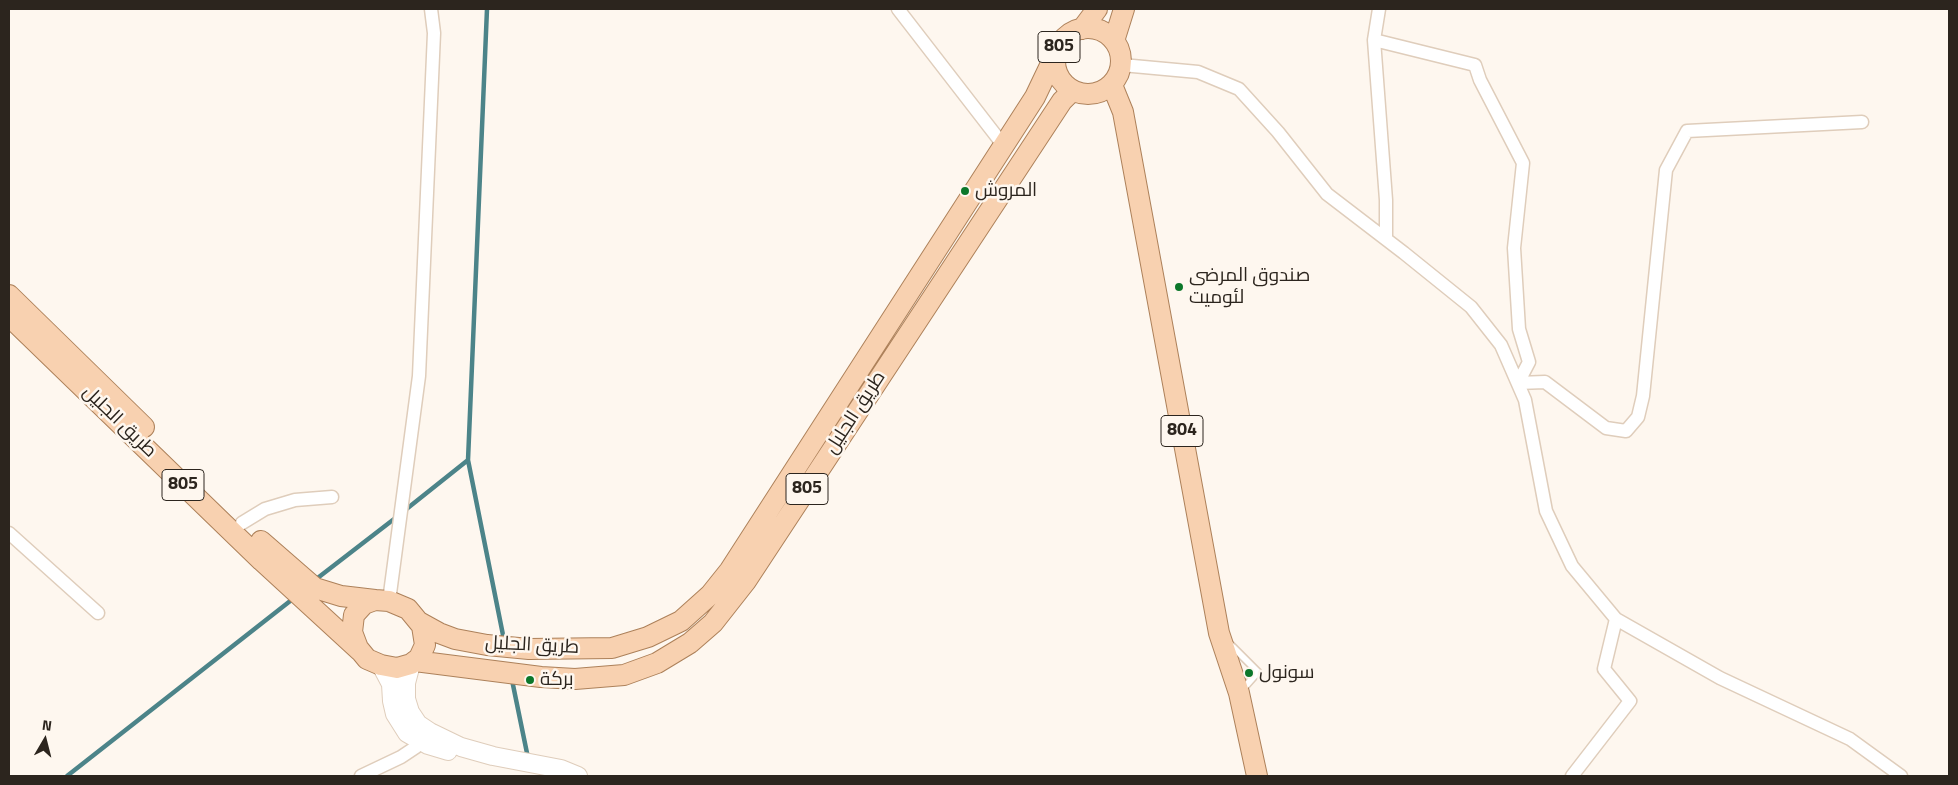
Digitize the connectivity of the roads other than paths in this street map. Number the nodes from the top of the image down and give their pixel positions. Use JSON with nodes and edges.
{"nodes":[{"id":1,"x":431,"y":9,"type":"edge"},
{"id":2,"x":898,"y":9,"type":"edge"},
{"id":3,"x":1124,"y":9,"type":"edge"},
{"id":4,"x":1379,"y":9,"type":"edge"},
{"id":5,"x":1092,"y":15,"type":"edge"},
{"id":6,"x":1374,"y":40,"type":"junction"},
{"id":7,"x":1114,"y":41,"type":"junction"},
{"id":8,"x":1056,"y":53,"type":"junction"},
{"id":9,"x":1122,"y":65,"type":"junction"},
{"id":10,"x":1112,"y":85,"type":"junction"},
{"id":11,"x":1072,"y":91,"type":"junction"},
{"id":12,"x":1862,"y":122,"type":"dead end"},
{"id":13,"x":1004,"y":146,"type":"junction"},
{"id":14,"x":1386,"y":239,"type":"junction"},
{"id":15,"x":9,"y":295,"type":"edge"},
{"id":16,"x":9,"y":316,"type":"edge"},
{"id":17,"x":1518,"y":383,"type":"junction"},
{"id":18,"x":332,"y":497,"type":"dead end"},
{"id":19,"x":242,"y":523,"type":"junction"},
{"id":20,"x":9,"y":533,"type":"edge"},
{"id":21,"x":382,"y":600,"type":"junction"},
{"id":22,"x":98,"y":613,"type":"dead end"},
{"id":23,"x":1616,"y":619,"type":"junction"},
{"id":24,"x":419,"y":622,"type":"junction"},
{"id":25,"x":360,"y":651,"type":"junction"},
{"id":26,"x":413,"y":663,"type":"junction"},
{"id":27,"x":381,"y":666,"type":"junction"},
{"id":28,"x":426,"y":737,"type":"junction"},
{"id":29,"x":533,"y":770,"type":"edge"},
{"id":30,"x":362,"y":776,"type":"edge"},
{"id":31,"x":578,"y":776,"type":"edge"},
{"id":32,"x":1257,"y":776,"type":"edge"},
{"id":33,"x":1572,"y":776,"type":"edge"},
{"id":34,"x":1901,"y":776,"type":"edge"}],
"edges":[{"from":1,"to":21,"type":"street"},
{"from":2,"to":13,"type":"street"},
{"from":3,"to":7,"type":"main road"},
{"from":4,"to":6,"type":"street"},
{"from":5,"to":7,"type":"main road","number":"805"},
{"from":5,"to":8,"type":"main road","number":"805"},
{"from":6,"to":14,"type":"street"},
{"from":6,"to":17,"type":"street"},
{"from":7,"to":9,"type":"main road"},
{"from":8,"to":11,"type":"main road","number":"805"},
{"from":8,"to":13,"type":"main road","name":"طريق الجليل","number":"805"},
{"from":9,"to":10,"type":"main road"},
{"from":9,"to":14,"type":"street"},
{"from":10,"to":11,"type":"main road"},
{"from":10,"to":32,"type":"main road","number":"804"},
{"from":11,"to":26,"type":"main road","name":"طريق الجليل","number":"805"},
{"from":12,"to":17,"type":"street"},
{"from":13,"to":24,"type":"main road","name":"طريق الجليل","number":"805"},
{"from":14,"to":17,"type":"street"},
{"from":15,"to":19,"type":"main road","name":"طريق الجليل","number":"805"},
{"from":16,"to":25,"type":"main road","name":"طريق الجليل","number":"805"},
{"from":17,"to":23,"type":"street"},
{"from":18,"to":19,"type":"street"},
{"from":19,"to":21,"type":"main road","name":"طريق الجليل","number":"805"},
{"from":20,"to":22,"type":"street"},
{"from":21,"to":24,"type":"main road","number":"805"},
{"from":21,"to":25,"type":"main road"},
{"from":23,"to":33,"type":"street"},
{"from":23,"to":34,"type":"street"},
{"from":24,"to":26,"type":"main road"},
{"from":25,"to":27,"type":"main road","number":"805"},
{"from":26,"to":27,"type":"main road","number":"805"},
{"from":26,"to":28,"type":"street"},
{"from":27,"to":28,"type":"street"},
{"from":28,"to":29,"type":"street"},
{"from":28,"to":30,"type":"street"},
{"from":29,"to":31,"type":"street"}]}
